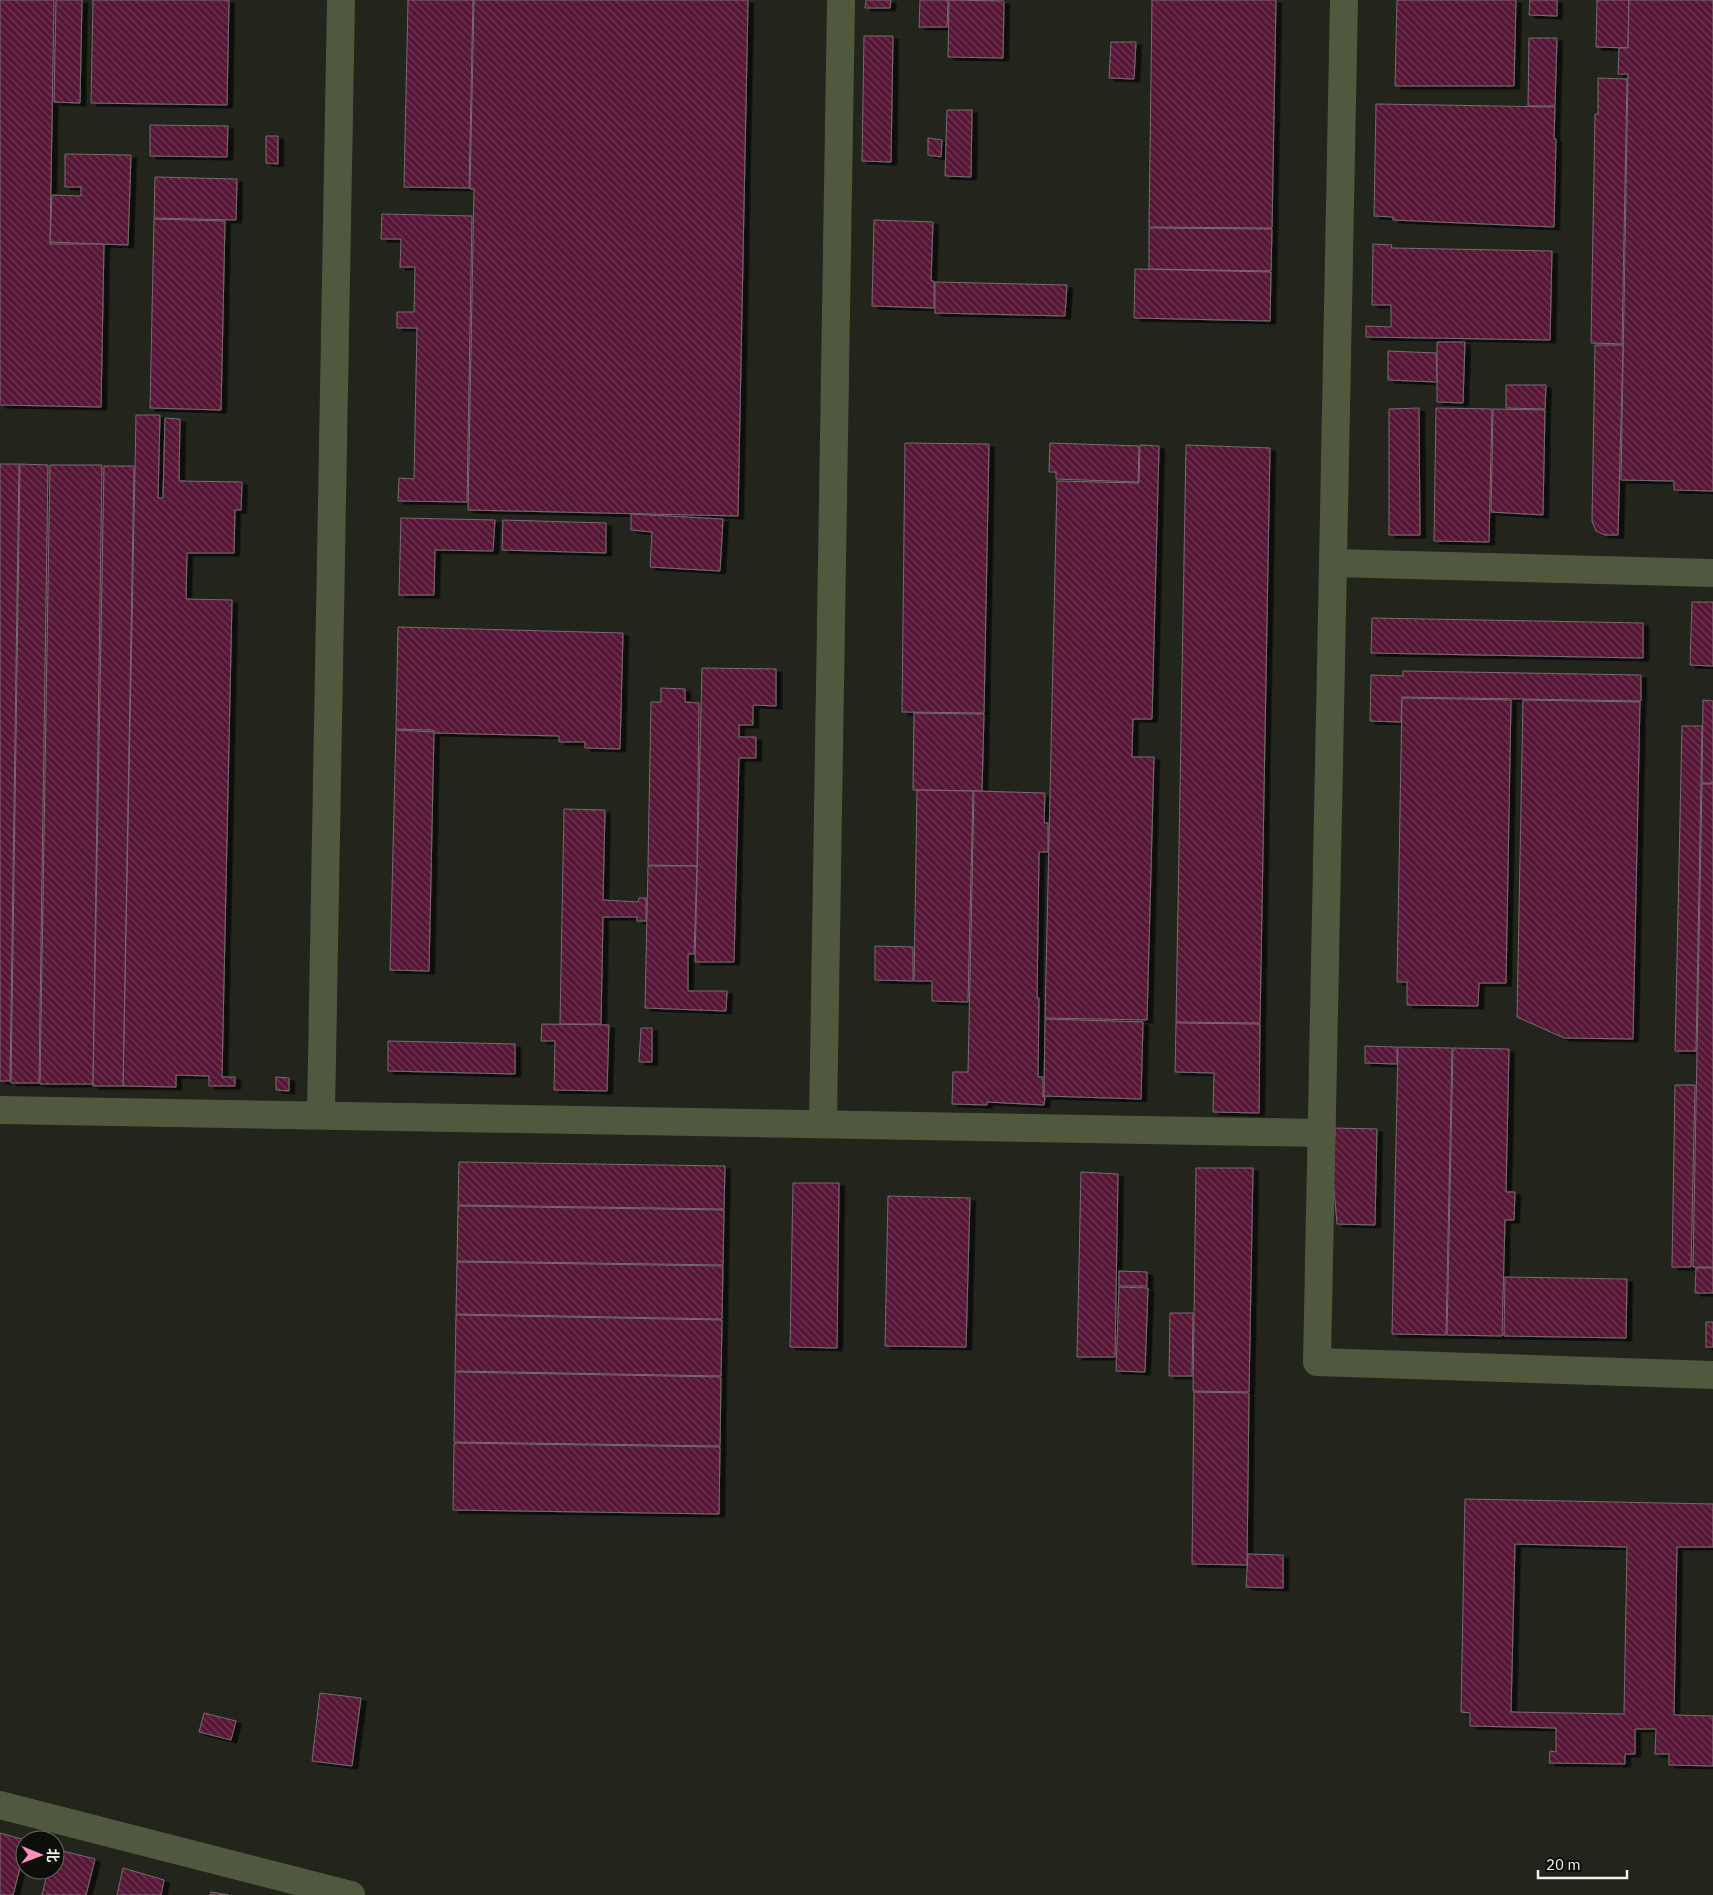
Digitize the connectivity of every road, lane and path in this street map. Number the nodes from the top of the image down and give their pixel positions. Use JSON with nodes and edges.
{"nodes":[{"id":1,"x":341,"y":0,"type":"edge"},
{"id":2,"x":841,"y":0,"type":"edge"},
{"id":3,"x":1344,"y":0,"type":"edge"},
{"id":4,"x":1333,"y":563,"type":"junction"},
{"id":5,"x":1713,"y":572,"type":"edge"},
{"id":6,"x":0,"y":1110,"type":"edge"},
{"id":7,"x":320,"y":1114,"type":"junction"},
{"id":8,"x":823,"y":1124,"type":"junction"},
{"id":9,"x":1322,"y":1132,"type":"junction"},
{"id":10,"x":1713,"y":1375,"type":"edge"},
{"id":11,"x":0,"y":1805,"type":"edge"},
{"id":12,"x":351,"y":1895,"type":"edge"}],
"edges":[{"from":1,"to":7,"type":"street"},
{"from":2,"to":8,"type":"street"},
{"from":3,"to":4,"type":"street"},
{"from":4,"to":5,"type":"street"},
{"from":4,"to":9,"type":"street"},
{"from":6,"to":7,"type":"street"},
{"from":7,"to":8,"type":"street"},
{"from":8,"to":9,"type":"street"},
{"from":9,"to":10,"type":"street"},
{"from":11,"to":12,"type":"street"}]}
